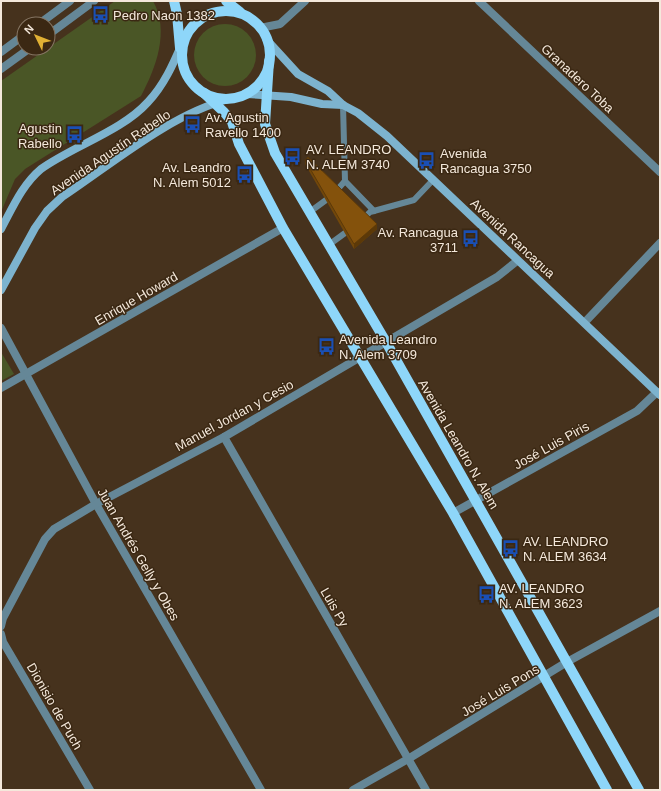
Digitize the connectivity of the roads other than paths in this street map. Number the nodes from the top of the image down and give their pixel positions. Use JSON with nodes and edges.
{"nodes":[{"id":1,"x":70,"y":1,"type":"edge"},
{"id":2,"x":94,"y":1,"type":"edge"},
{"id":3,"x":174,"y":1,"type":"edge"},
{"id":4,"x":226,"y":1,"type":"edge"},
{"id":5,"x":305,"y":1,"type":"edge"},
{"id":6,"x":479,"y":1,"type":"edge"},
{"id":7,"x":243,"y":15,"type":"junction"},
{"id":8,"x":50,"y":16,"type":"edge"},
{"id":9,"x":56,"y":28,"type":"edge"},
{"id":10,"x":260,"y":28,"type":"junction"},
{"id":11,"x":266,"y":39,"type":"junction"},
{"id":12,"x":16,"y":41,"type":"edge"},
{"id":13,"x":1,"y":52,"type":"edge"},
{"id":14,"x":181,"y":53,"type":"junction"},
{"id":15,"x":19,"y":56,"type":"edge"},
{"id":16,"x":269,"y":61,"type":"junction"},
{"id":17,"x":1,"y":69,"type":"edge"},
{"id":18,"x":204,"y":93,"type":"junction"},
{"id":19,"x":247,"y":94,"type":"junction"},
{"id":20,"x":266,"y":95,"type":"junction"},
{"id":21,"x":229,"y":99,"type":"junction"},
{"id":22,"x":215,"y":103,"type":"junction"},
{"id":23,"x":343,"y":105,"type":"junction"},
{"id":24,"x":660,"y":172,"type":"edge"},
{"id":25,"x":433,"y":180,"type":"junction"},
{"id":26,"x":345,"y":182,"type":"junction"},
{"id":27,"x":337,"y":190,"type":"edge"},
{"id":28,"x":326,"y":200,"type":"edge"},
{"id":29,"x":311,"y":211,"type":"junction"},
{"id":30,"x":374,"y":211,"type":"junction"},
{"id":31,"x":365,"y":216,"type":"edge"},
{"id":32,"x":283,"y":228,"type":"junction"},
{"id":33,"x":1,"y":229,"type":"edge"},
{"id":34,"x":345,"y":233,"type":"edge"},
{"id":35,"x":660,"y":243,"type":"edge"},
{"id":36,"x":330,"y":244,"type":"junction"},
{"id":37,"x":517,"y":261,"type":"junction"},
{"id":38,"x":1,"y":290,"type":"edge"},
{"id":39,"x":585,"y":322,"type":"junction"},
{"id":40,"x":1,"y":328,"type":"edge"},
{"id":41,"x":386,"y":342,"type":"junction"},
{"id":42,"x":361,"y":356,"type":"junction"},
{"id":43,"x":27,"y":374,"type":"junction"},
{"id":44,"x":1,"y":388,"type":"edge"},
{"id":45,"x":658,"y":393,"type":"edge"},
{"id":46,"x":224,"y":437,"type":"junction"},
{"id":47,"x":476,"y":501,"type":"junction"},
{"id":48,"x":96,"y":504,"type":"junction"},
{"id":49,"x":453,"y":513,"type":"junction"},
{"id":50,"x":660,"y":611,"type":"edge"},
{"id":51,"x":1,"y":626,"type":"edge"},
{"id":52,"x":1,"y":634,"type":"edge"},
{"id":53,"x":567,"y":662,"type":"junction"},
{"id":54,"x":544,"y":678,"type":"junction"},
{"id":55,"x":408,"y":759,"type":"junction"},
{"id":56,"x":90,"y":790,"type":"edge"},
{"id":57,"x":261,"y":790,"type":"edge"},
{"id":58,"x":353,"y":790,"type":"edge"},
{"id":59,"x":426,"y":790,"type":"edge"},
{"id":60,"x":606,"y":790,"type":"edge"},
{"id":61,"x":639,"y":790,"type":"edge"}],
"edges":[{"from":1,"to":8,"type":"street"},
{"from":2,"to":9,"type":"street"},
{"from":3,"to":14,"type":"main road"},
{"from":4,"to":7,"type":"main road"},
{"from":5,"to":10,"type":"street"},
{"from":6,"to":24,"type":"street","name":"Granadero Toba"},
{"from":7,"to":10,"type":"main road"},
{"from":7,"to":14,"type":"main road"},
{"from":10,"to":11,"type":"main road"},
{"from":11,"to":16,"type":"main road"},
{"from":11,"to":23,"type":"main road","name":"Avenida Rancagua"},
{"from":12,"to":13,"type":"street"},
{"from":14,"to":18,"type":"main road"},
{"from":14,"to":33,"type":"main road","name":"Avenida Agustín Rabello"},
{"from":15,"to":17,"type":"street"},
{"from":16,"to":19,"type":"main road"},
{"from":16,"to":20,"type":"main road","name":"Avenida Leandro N. Alem"},
{"from":18,"to":21,"type":"main road"},
{"from":18,"to":22,"type":"main road"},
{"from":19,"to":20,"type":"main road","name":"Avenida Rancagua"},
{"from":19,"to":21,"type":"main road"},
{"from":20,"to":23,"type":"main road","name":"Avenida Rancagua"},
{"from":20,"to":29,"type":"main road","name":"Avenida Leandro N. Alem"},
{"from":21,"to":22,"type":"main road","name":"Avenida Agustín Rabello"},
{"from":22,"to":32,"type":"main road"},
{"from":22,"to":38,"type":"main road","name":"Avenida Agustín Rabello"},
{"from":23,"to":25,"type":"main road","name":"Avenida Rancagua"},
{"from":23,"to":26,"type":"lane"},
{"from":25,"to":30,"type":"lane"},
{"from":25,"to":37,"type":"main road","name":"Avenida Rancagua"},
{"from":26,"to":27,"type":"lane"},
{"from":26,"to":30,"type":"lane"},
{"from":28,"to":29,"type":"lane"},
{"from":29,"to":36,"type":"main road","name":"Avenida Leandro N. Alem"},
{"from":30,"to":31,"type":"lane"},
{"from":32,"to":42,"type":"main road"},
{"from":32,"to":43,"type":"street","name":"Enrique Howard"},
{"from":34,"to":36,"type":"lane"},
{"from":35,"to":39,"type":"street"},
{"from":36,"to":41,"type":"main road","name":"Avenida Leandro N. Alem"},
{"from":37,"to":39,"type":"main road","name":"Avenida Rancagua"},
{"from":37,"to":41,"type":"street","name":"Manuel Jordan y Cesio"},
{"from":39,"to":45,"type":"main road","name":"Avenida Rancagua"},
{"from":40,"to":43,"type":"street","name":"Juan Andrés Gelly y Obes"},
{"from":41,"to":42,"type":"street","name":"Manuel Jordan y Cesio"},
{"from":41,"to":47,"type":"main road","name":"Avenida Leandro N. Alem"},
{"from":42,"to":46,"type":"street","name":"Manuel Jordan y Cesio"},
{"from":42,"to":49,"type":"main road"},
{"from":43,"to":44,"type":"street","name":"Enrique Howard"},
{"from":43,"to":48,"type":"street","name":"Juan Andrés Gelly y Obes"},
{"from":45,"to":47,"type":"street","name":"José Luis Piris"},
{"from":46,"to":48,"type":"street","name":"Manuel Jordan y Cesio"},
{"from":46,"to":55,"type":"street","name":"Luis Py"},
{"from":47,"to":49,"type":"street","name":"José Luis Piris"},
{"from":47,"to":53,"type":"main road","name":"Avenida Leandro N. Alem"},
{"from":48,"to":51,"type":"street","name":"Manuel Jordan y Cesio"},
{"from":48,"to":57,"type":"street","name":"Juan Andrés Gelly y Obes"},
{"from":49,"to":54,"type":"main road"},
{"from":50,"to":53,"type":"street","name":"José Luis Pons"},
{"from":52,"to":56,"type":"street","name":"Dionisio de Puch"},
{"from":53,"to":54,"type":"street","name":"José Luis Pons"},
{"from":53,"to":61,"type":"main road","name":"Avenida Leandro N. Alem"},
{"from":54,"to":55,"type":"street","name":"José Luis Pons"},
{"from":54,"to":60,"type":"main road"},
{"from":55,"to":58,"type":"street","name":"José Luis Pons"},
{"from":55,"to":59,"type":"street","name":"Luis Py"}]}
